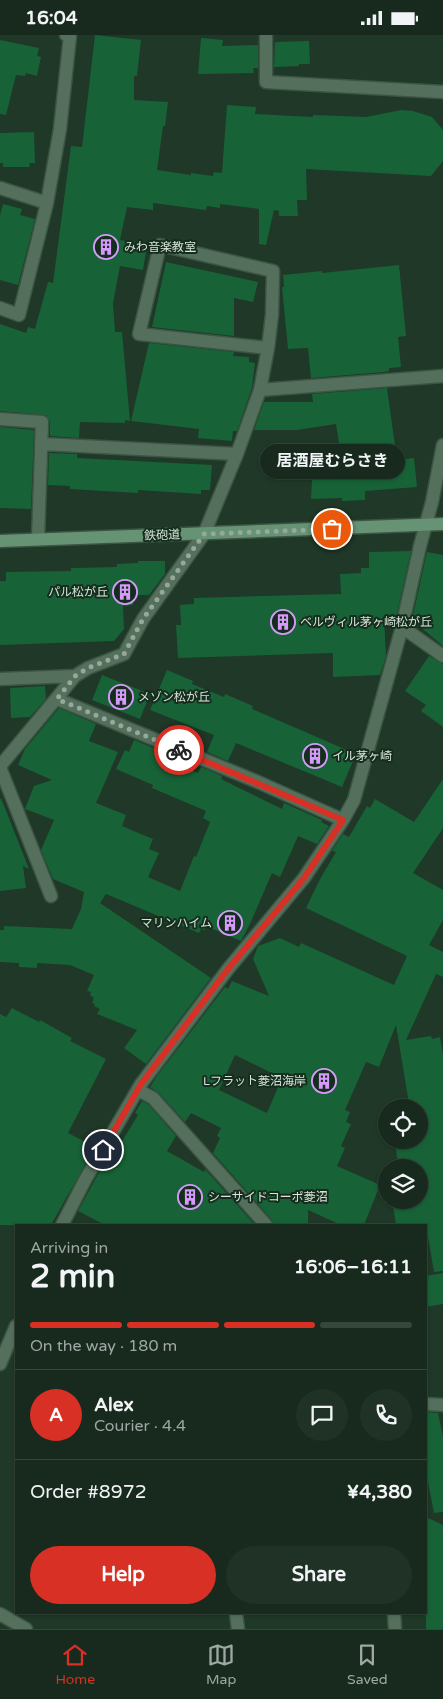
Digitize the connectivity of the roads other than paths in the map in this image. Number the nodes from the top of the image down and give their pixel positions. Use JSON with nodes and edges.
{"nodes":[{"id":1,"x":66,"y":35,"type":"edge"},
{"id":2,"x":266,"y":35,"type":"edge"},
{"id":3,"x":443,"y":92,"type":"edge"},
{"id":4,"x":0,"y":188,"type":"edge"},
{"id":5,"x":48,"y":203,"type":"junction"},
{"id":6,"x":0,"y":308,"type":"edge"},
{"id":7,"x":268,"y":348,"type":"junction"},
{"id":8,"x":443,"y":376,"type":"edge"},
{"id":9,"x":260,"y":390,"type":"junction"},
{"id":10,"x":0,"y":419,"type":"edge"},
{"id":11,"x":42,"y":444,"type":"junction"},
{"id":12,"x":443,"y":445,"type":"edge"},
{"id":13,"x":237,"y":454,"type":"junction"},
{"id":14,"x":443,"y":524,"type":"edge"},
{"id":15,"x":425,"y":525,"type":"junction"},
{"id":16,"x":204,"y":534,"type":"junction"},
{"id":17,"x":38,"y":539,"type":"junction"},
{"id":18,"x":0,"y":541,"type":"edge"},
{"id":19,"x":402,"y":627,"type":"junction"},
{"id":20,"x":443,"y":656,"type":"edge"},
{"id":21,"x":75,"y":676,"type":"junction"},
{"id":22,"x":0,"y":679,"type":"edge"},
{"id":23,"x":57,"y":699,"type":"junction"},
{"id":24,"x":343,"y":820,"type":"junction"},
{"id":25,"x":52,"y":896,"type":"dead end"},
{"id":26,"x":138,"y":1090,"type":"junction"},
{"id":27,"x":63,"y":1224,"type":"edge"},
{"id":28,"x":265,"y":1224,"type":"edge"},
{"id":29,"x":15,"y":1328,"type":"edge"},
{"id":30,"x":1,"y":1356,"type":"edge"},
{"id":31,"x":427,"y":1404,"type":"edge"},
{"id":32,"x":443,"y":1405,"type":"edge"},
{"id":33,"x":0,"y":1614,"type":"edge"},
{"id":34,"x":236,"y":1614,"type":"edge"},
{"id":35,"x":394,"y":1614,"type":"edge"},
{"id":36,"x":26,"y":1629,"type":"edge"},
{"id":37,"x":238,"y":1629,"type":"edge"},
{"id":38,"x":395,"y":1629,"type":"edge"}],
"edges":[{"from":1,"to":5,"type":"street"},
{"from":2,"to":3,"type":"street"},
{"from":4,"to":5,"type":"street"},
{"from":5,"to":6,"type":"street"},
{"from":7,"to":7,"type":"street"},
{"from":7,"to":9,"type":"street"},
{"from":8,"to":9,"type":"street"},
{"from":9,"to":13,"type":"street"},
{"from":10,"to":11,"type":"street"},
{"from":11,"to":13,"type":"street"},
{"from":11,"to":17,"type":"street"},
{"from":12,"to":15,"type":"street"},
{"from":13,"to":16,"type":"street"},
{"from":14,"to":15,"type":"street","name":"鉄砲道"},
{"from":15,"to":16,"type":"street","name":"鉄砲道"},
{"from":15,"to":19,"type":"street"},
{"from":16,"to":17,"type":"street","name":"鉄砲道"},
{"from":16,"to":21,"type":"street"},
{"from":17,"to":18,"type":"street","name":"鉄砲道"},
{"from":19,"to":20,"type":"street"},
{"from":19,"to":24,"type":"street"},
{"from":21,"to":22,"type":"street"},
{"from":21,"to":23,"type":"street"},
{"from":23,"to":24,"type":"street"},
{"from":23,"to":25,"type":"street"},
{"from":24,"to":26,"type":"street"},
{"from":26,"to":27,"type":"street"},
{"from":26,"to":28,"type":"street"},
{"from":29,"to":30,"type":"street"},
{"from":31,"to":32,"type":"street"},
{"from":33,"to":36,"type":"street"},
{"from":34,"to":37,"type":"street"},
{"from":35,"to":38,"type":"street"}]}
